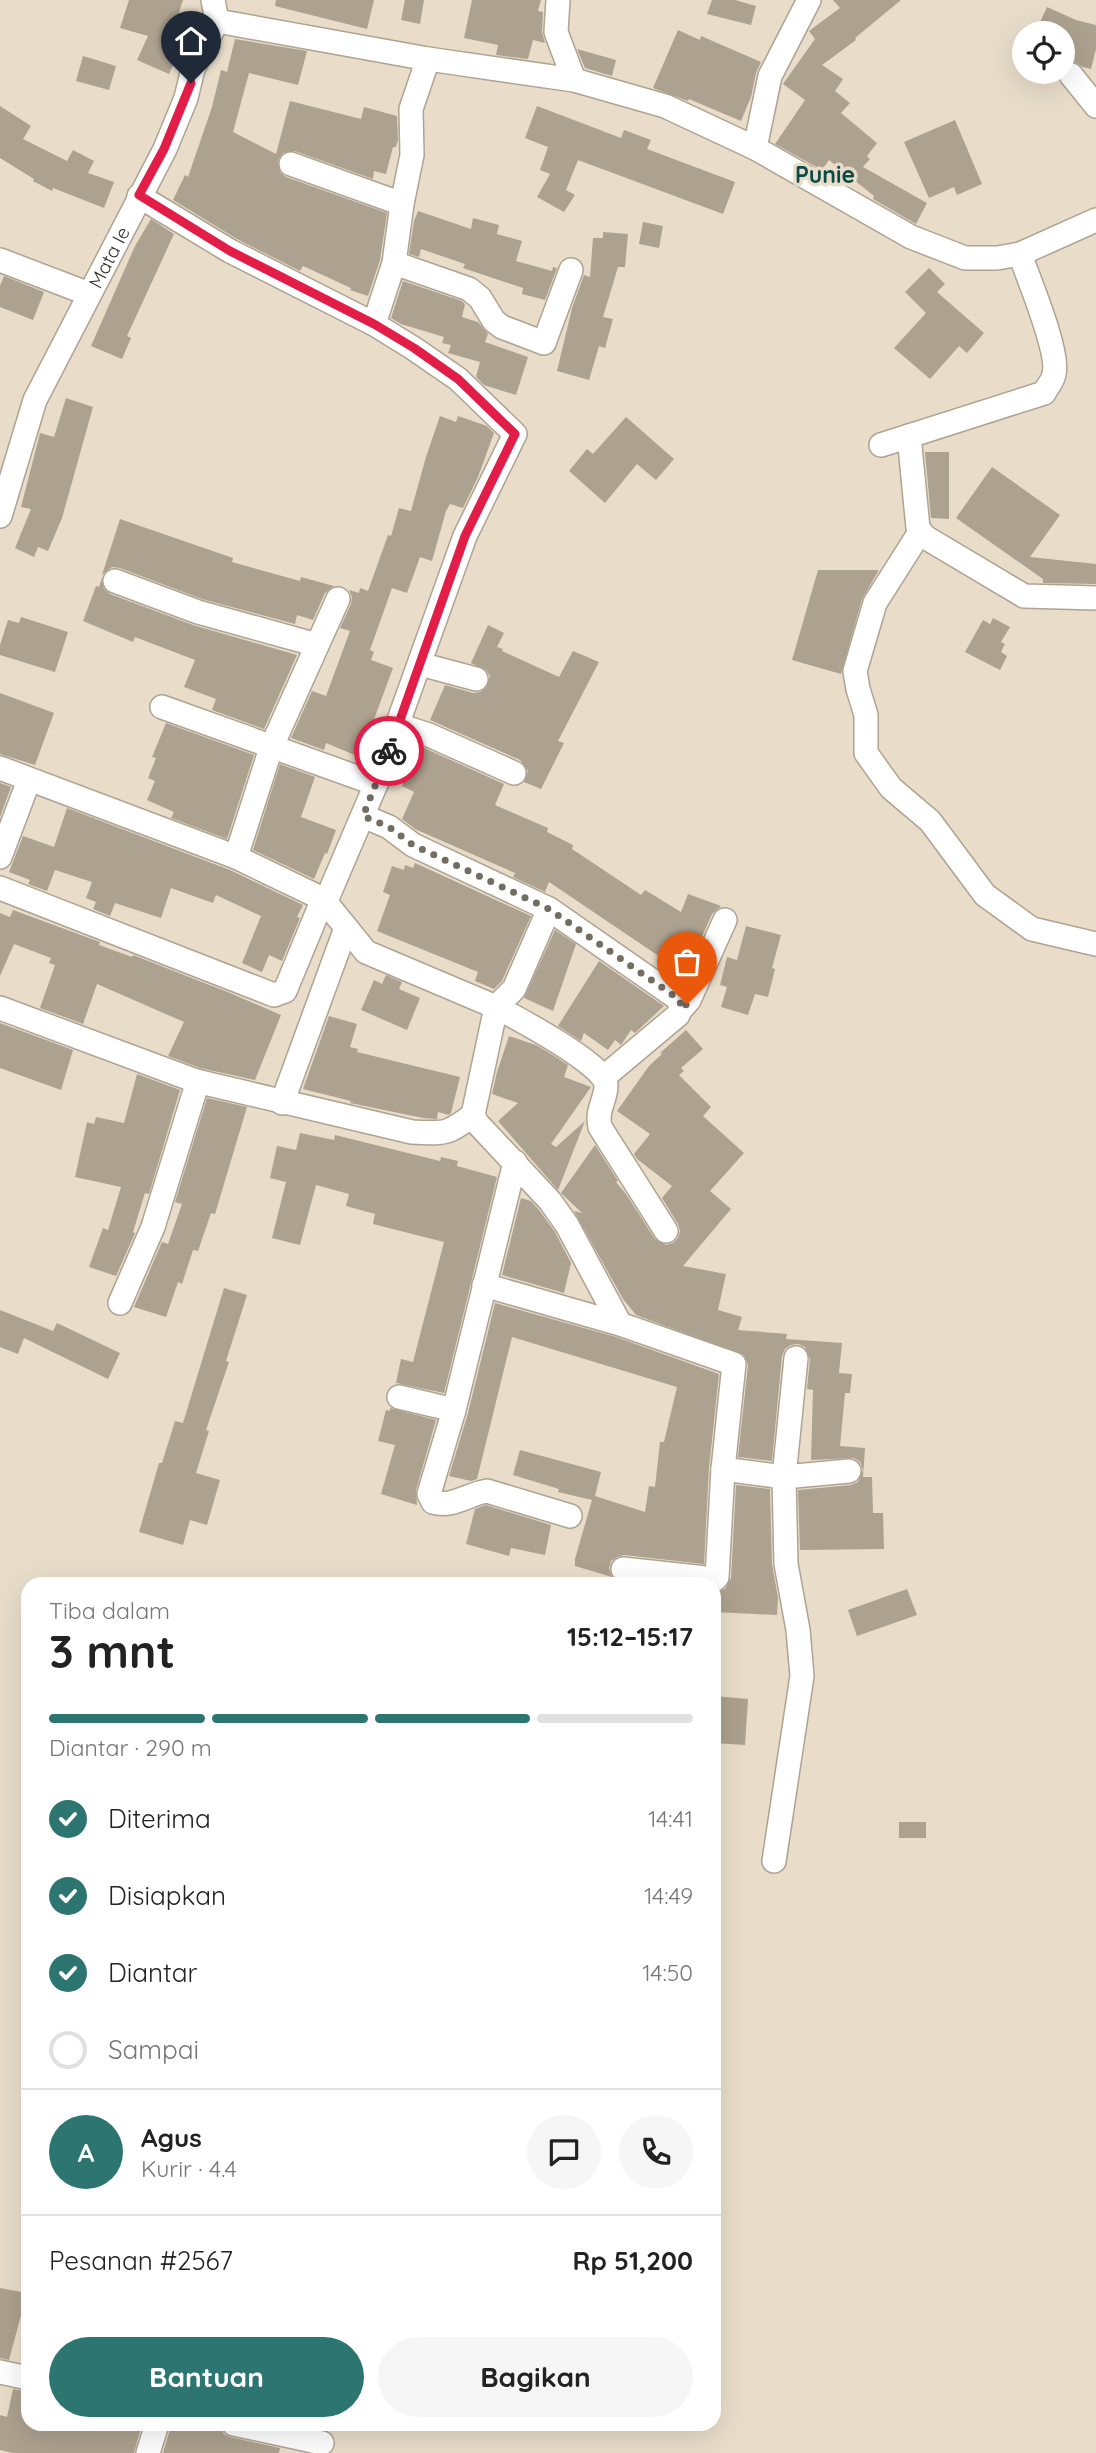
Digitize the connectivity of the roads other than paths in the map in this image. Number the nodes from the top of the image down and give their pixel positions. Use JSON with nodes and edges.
{"nodes":[{"id":1,"x":558,"y":0,"type":"edge"},
{"id":2,"x":809,"y":0,"type":"edge"},
{"id":3,"x":215,"y":10,"type":"edge"},
{"id":4,"x":428,"y":59,"type":"junction"},
{"id":5,"x":574,"y":80,"type":"junction"},
{"id":6,"x":1075,"y":80,"type":"edge"},
{"id":7,"x":1096,"y":106,"type":"edge"},
{"id":8,"x":755,"y":148,"type":"junction"},
{"id":9,"x":291,"y":164,"type":"dead end"},
{"id":10,"x":139,"y":195,"type":"junction"},
{"id":11,"x":401,"y":204,"type":"junction"},
{"id":12,"x":1096,"y":220,"type":"edge"},
{"id":13,"x":1020,"y":254,"type":"junction"},
{"id":14,"x":0,"y":260,"type":"edge"},
{"id":15,"x":394,"y":263,"type":"junction"},
{"id":16,"x":571,"y":270,"type":"dead end"},
{"id":17,"x":89,"y":294,"type":"junction"},
{"id":18,"x":374,"y":324,"type":"junction"},
{"id":19,"x":909,"y":436,"type":"junction"},
{"id":20,"x":881,"y":445,"type":"dead end"},
{"id":21,"x":0,"y":516,"type":"edge"},
{"id":22,"x":920,"y":532,"type":"junction"},
{"id":23,"x":115,"y":581,"type":"dead end"},
{"id":24,"x":1096,"y":598,"type":"edge"},
{"id":25,"x":338,"y":599,"type":"dead end"},
{"id":26,"x":317,"y":646,"type":"junction"},
{"id":27,"x":422,"y":665,"type":"junction"},
{"id":28,"x":475,"y":679,"type":"dead end"},
{"id":29,"x":162,"y":707,"type":"dead end"},
{"id":30,"x":400,"y":726,"type":"junction"},
{"id":31,"x":271,"y":748,"type":"junction"},
{"id":32,"x":0,"y":768,"type":"edge"},
{"id":33,"x":514,"y":773,"type":"dead end"},
{"id":34,"x":29,"y":780,"type":"junction"},
{"id":35,"x":376,"y":784,"type":"junction"},
{"id":36,"x":373,"y":820,"type":"junction"},
{"id":37,"x":236,"y":856,"type":"junction"},
{"id":38,"x":0,"y":857,"type":"edge"},
{"id":39,"x":0,"y":888,"type":"edge"},
{"id":40,"x":549,"y":909,"type":"junction"},
{"id":41,"x":332,"y":910,"type":"junction"},
{"id":42,"x":725,"y":920,"type":"dead end"},
{"id":43,"x":1096,"y":944,"type":"edge"},
{"id":44,"x":496,"y":1007,"type":"junction"},
{"id":45,"x":0,"y":1008,"type":"edge"},
{"id":46,"x":681,"y":1009,"type":"junction"},
{"id":47,"x":604,"y":1077,"type":"junction"},
{"id":48,"x":196,"y":1081,"type":"junction"},
{"id":49,"x":270,"y":1100,"type":"junction"},
{"id":50,"x":473,"y":1115,"type":"junction"},
{"id":51,"x":515,"y":1162,"type":"junction"},
{"id":52,"x":666,"y":1231,"type":"dead end"},
{"id":53,"x":484,"y":1285,"type":"junction"},
{"id":54,"x":120,"y":1303,"type":"dead end"},
{"id":55,"x":620,"y":1324,"type":"junction"},
{"id":56,"x":796,"y":1358,"type":"dead end"},
{"id":57,"x":399,"y":1396,"type":"dead end"},
{"id":58,"x":454,"y":1410,"type":"junction"},
{"id":59,"x":723,"y":1469,"type":"junction"},
{"id":60,"x":849,"y":1471,"type":"dead end"},
{"id":61,"x":783,"y":1477,"type":"junction"},
{"id":62,"x":570,"y":1516,"type":"dead end"},
{"id":63,"x":623,"y":1569,"type":"dead end"},
{"id":64,"x":697,"y":1577,"type":"edge"},
{"id":65,"x":717,"y":1577,"type":"edge"},
{"id":66,"x":774,"y":1861,"type":"dead end"},
{"id":67,"x":0,"y":2372,"type":"edge"},
{"id":68,"x":21,"y":2376,"type":"edge"},
{"id":69,"x":155,"y":2431,"type":"edge"},
{"id":70,"x":266,"y":2431,"type":"edge"},
{"id":71,"x":322,"y":2443,"type":"dead end"},
{"id":72,"x":148,"y":2453,"type":"edge"}],
"edges":[{"from":1,"to":5,"type":"street"},
{"from":2,"to":8,"type":"street"},
{"from":3,"to":4,"type":"street"},
{"from":3,"to":10,"type":"street","name":"Mata Ie"},
{"from":4,"to":5,"type":"street"},
{"from":4,"to":11,"type":"street"},
{"from":5,"to":8,"type":"street"},
{"from":6,"to":7,"type":"street"},
{"from":8,"to":13,"type":"street"},
{"from":9,"to":11,"type":"street"},
{"from":10,"to":17,"type":"street","name":"Mata Ie"},
{"from":10,"to":18,"type":"street"},
{"from":11,"to":15,"type":"street"},
{"from":12,"to":13,"type":"street"},
{"from":13,"to":19,"type":"street"},
{"from":14,"to":17,"type":"street"},
{"from":15,"to":16,"type":"street"},
{"from":15,"to":18,"type":"street"},
{"from":17,"to":21,"type":"street","name":"Mata Ie"},
{"from":18,"to":27,"type":"street"},
{"from":19,"to":20,"type":"street"},
{"from":19,"to":22,"type":"street"},
{"from":22,"to":24,"type":"street"},
{"from":22,"to":43,"type":"street"},
{"from":23,"to":26,"type":"street"},
{"from":25,"to":26,"type":"street"},
{"from":26,"to":31,"type":"street"},
{"from":27,"to":28,"type":"street"},
{"from":27,"to":30,"type":"street"},
{"from":29,"to":31,"type":"street"},
{"from":30,"to":33,"type":"street"},
{"from":30,"to":35,"type":"street"},
{"from":31,"to":35,"type":"street"},
{"from":31,"to":37,"type":"street"},
{"from":32,"to":34,"type":"street"},
{"from":34,"to":37,"type":"street"},
{"from":34,"to":38,"type":"street"},
{"from":35,"to":36,"type":"street"},
{"from":36,"to":40,"type":"street"},
{"from":36,"to":41,"type":"street"},
{"from":37,"to":41,"type":"street"},
{"from":39,"to":41,"type":"street"},
{"from":40,"to":44,"type":"street"},
{"from":40,"to":46,"type":"street"},
{"from":41,"to":44,"type":"street"},
{"from":41,"to":49,"type":"street"},
{"from":42,"to":46,"type":"street"},
{"from":44,"to":47,"type":"street"},
{"from":44,"to":50,"type":"street"},
{"from":45,"to":48,"type":"street"},
{"from":46,"to":47,"type":"street"},
{"from":47,"to":52,"type":"street"},
{"from":48,"to":49,"type":"street"},
{"from":48,"to":54,"type":"street"},
{"from":49,"to":50,"type":"street"},
{"from":50,"to":51,"type":"street"},
{"from":51,"to":53,"type":"street"},
{"from":51,"to":55,"type":"street"},
{"from":53,"to":55,"type":"street"},
{"from":53,"to":58,"type":"street"},
{"from":55,"to":59,"type":"street"},
{"from":56,"to":61,"type":"street"},
{"from":57,"to":58,"type":"street"},
{"from":58,"to":62,"type":"street"},
{"from":59,"to":61,"type":"street"},
{"from":59,"to":65,"type":"street"},
{"from":60,"to":61,"type":"street"},
{"from":61,"to":66,"type":"street"},
{"from":63,"to":64,"type":"street"},
{"from":67,"to":68,"type":"street"},
{"from":69,"to":72,"type":"street"},
{"from":70,"to":71,"type":"street"}]}
